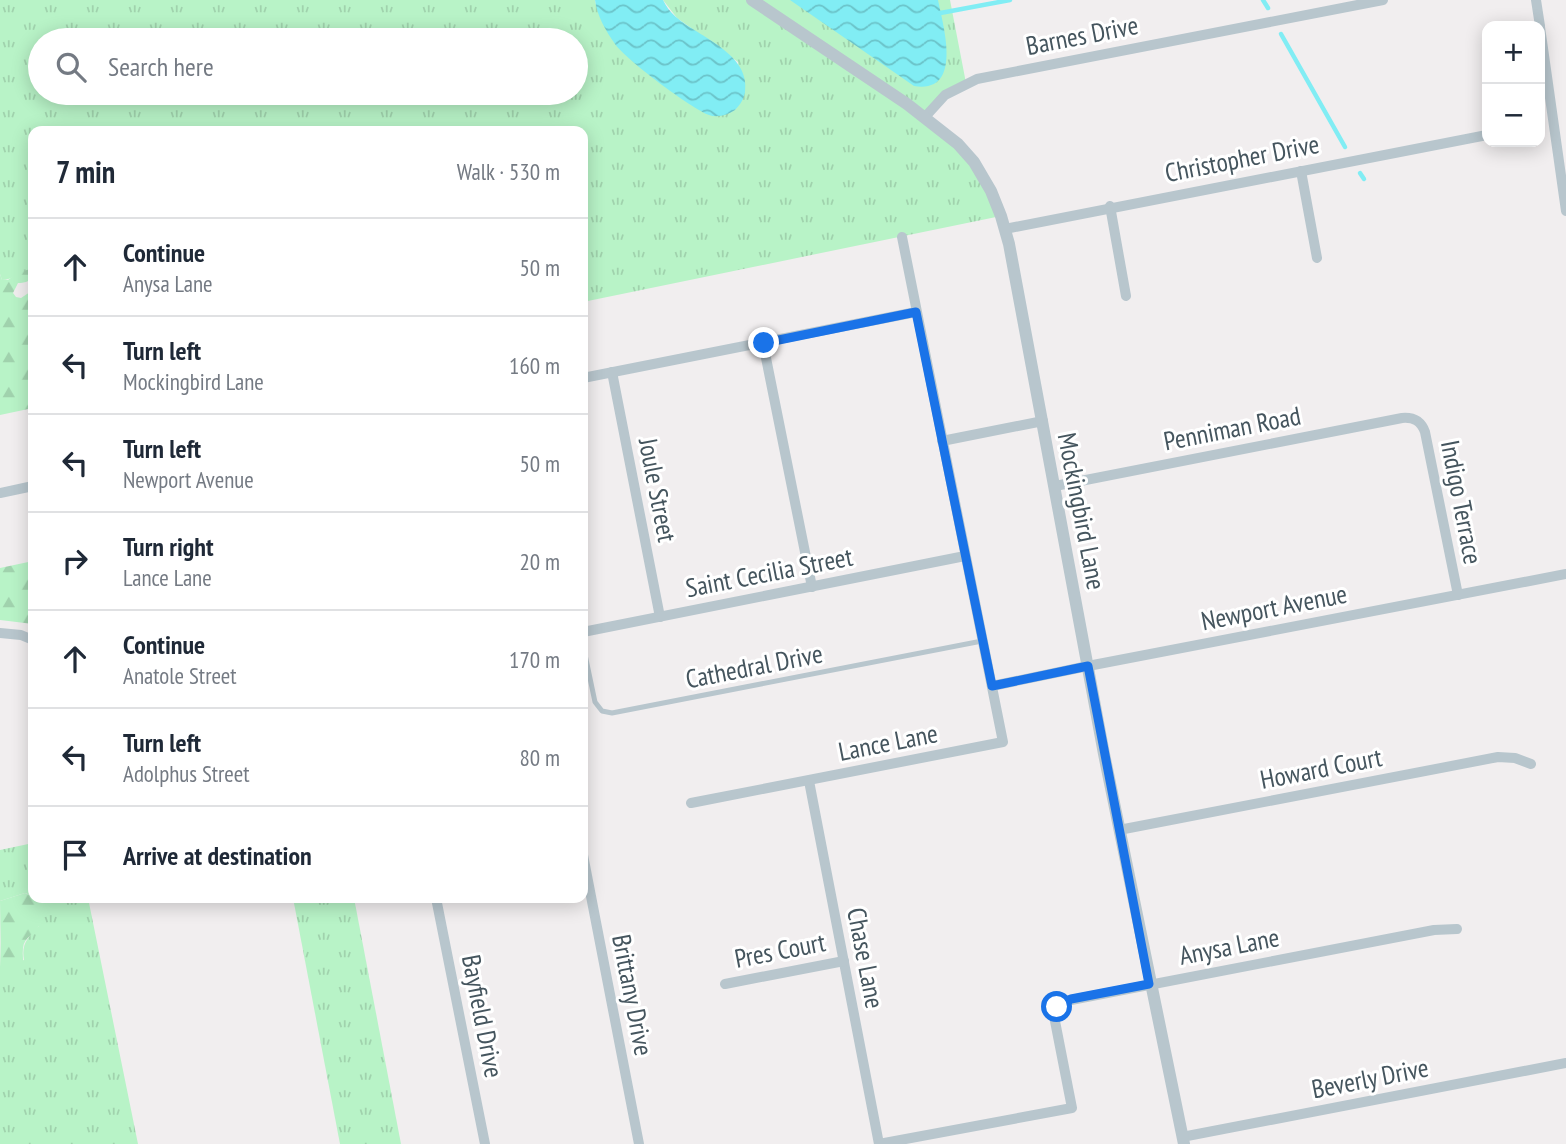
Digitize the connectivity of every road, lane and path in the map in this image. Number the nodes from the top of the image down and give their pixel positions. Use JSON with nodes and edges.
{"nodes":[{"id":1,"x":752,"y":0,"type":"edge"},
{"id":2,"x":1383,"y":0,"type":"edge"},
{"id":3,"x":1536,"y":0,"type":"edge"},
{"id":4,"x":1539,"y":21,"type":"edge"},
{"id":5,"x":1545,"y":64,"type":"edge"},
{"id":6,"x":925,"y":117,"type":"junction"},
{"id":7,"x":1553,"y":122,"type":"junction"},
{"id":8,"x":1545,"y":124,"type":"edge"},
{"id":9,"x":1482,"y":136,"type":"edge"},
{"id":10,"x":1301,"y":170,"type":"junction"},
{"id":11,"x":1110,"y":206,"type":"junction"},
{"id":12,"x":1566,"y":211,"type":"edge"},
{"id":13,"x":1005,"y":229,"type":"junction"},
{"id":14,"x":902,"y":237,"type":"dead end"},
{"id":15,"x":1317,"y":258,"type":"dead end"},
{"id":16,"x":1126,"y":296,"type":"dead end"},
{"id":17,"x":916,"y":312,"type":"junction"},
{"id":18,"x":764,"y":343,"type":"junction"},
{"id":19,"x":612,"y":372,"type":"junction"},
{"id":20,"x":588,"y":377,"type":"edge"},
{"id":21,"x":1417,"y":420,"type":"joint"},
{"id":22,"x":1043,"y":421,"type":"junction"},
{"id":23,"x":942,"y":441,"type":"junction"},
{"id":24,"x":1055,"y":485,"type":"junction"},
{"id":25,"x":28,"y":487,"type":"edge"},
{"id":26,"x":0,"y":493,"type":"edge"},
{"id":27,"x":965,"y":556,"type":"junction"},
{"id":28,"x":1566,"y":574,"type":"edge"},
{"id":29,"x":812,"y":587,"type":"junction"},
{"id":30,"x":1458,"y":595,"type":"junction"},
{"id":31,"x":660,"y":617,"type":"junction"},
{"id":32,"x":588,"y":631,"type":"edge"},
{"id":33,"x":0,"y":632,"type":"edge"},
{"id":34,"x":28,"y":637,"type":"edge"},
{"id":35,"x":983,"y":646,"type":"junction"},
{"id":36,"x":1088,"y":666,"type":"junction"},
{"id":37,"x":588,"y":669,"type":"edge"},
{"id":38,"x":992,"y":686,"type":"junction"},
{"id":39,"x":1531,"y":764,"type":"dead end"},
{"id":40,"x":809,"y":781,"type":"junction"},
{"id":41,"x":691,"y":803,"type":"dead end"},
{"id":42,"x":1119,"y":830,"type":"junction"},
{"id":43,"x":588,"y":881,"type":"edge"},
{"id":44,"x":437,"y":903,"type":"edge"},
{"id":45,"x":1457,"y":929,"type":"dead end"},
{"id":46,"x":844,"y":961,"type":"junction"},
{"id":47,"x":725,"y":984,"type":"dead end"},
{"id":48,"x":1149,"y":984,"type":"junction"},
{"id":49,"x":1566,"y":1063,"type":"edge"},
{"id":50,"x":1183,"y":1141,"type":"edge"},
{"id":51,"x":485,"y":1144,"type":"edge"},
{"id":52,"x":639,"y":1144,"type":"edge"},
{"id":53,"x":879,"y":1144,"type":"edge"}],
"edges":[{"from":1,"to":6,"type":"street","name":"Mockingbird Lane"},
{"from":2,"to":6,"type":"street","name":"Barnes Drive"},
{"from":3,"to":4,"type":"street"},
{"from":5,"to":7,"type":"street"},
{"from":6,"to":13,"type":"street","name":"Mockingbird Lane"},
{"from":7,"to":8,"type":"street"},
{"from":7,"to":12,"type":"street"},
{"from":9,"to":10,"type":"street","name":"Christopher Drive"},
{"from":10,"to":11,"type":"street","name":"Christopher Drive"},
{"from":10,"to":15,"type":"street"},
{"from":11,"to":13,"type":"street","name":"Christopher Drive"},
{"from":11,"to":16,"type":"street"},
{"from":13,"to":22,"type":"street","name":"Mockingbird Lane"},
{"from":14,"to":17,"type":"street","name":"Lance Lane"},
{"from":17,"to":18,"type":"street"},
{"from":17,"to":23,"type":"street","name":"Lance Lane"},
{"from":18,"to":19,"type":"street"},
{"from":18,"to":29,"type":"street"},
{"from":19,"to":20,"type":"street"},
{"from":19,"to":31,"type":"street","name":"Joule Street"},
{"from":21,"to":24,"type":"street","name":"Penniman Road"},
{"from":21,"to":30,"type":"street","name":"Indigo Terrace"},
{"from":22,"to":23,"type":"street"},
{"from":22,"to":24,"type":"street","name":"Mockingbird Lane"},
{"from":23,"to":27,"type":"street","name":"Lance Lane"},
{"from":24,"to":36,"type":"street","name":"Mockingbird Lane"},
{"from":25,"to":26,"type":"street"},
{"from":27,"to":29,"type":"street","name":"Saint Cecilia Street"},
{"from":27,"to":35,"type":"street","name":"Lance Lane"},
{"from":28,"to":30,"type":"street","name":"Newport Avenue"},
{"from":29,"to":31,"type":"street","name":"Saint Cecilia Street"},
{"from":30,"to":36,"type":"street","name":"Newport Avenue"},
{"from":31,"to":32,"type":"street","name":"Saint Cecilia Street"},
{"from":33,"to":34,"type":"street"},
{"from":35,"to":37,"type":"lane","name":"Cathedral Drive"},
{"from":35,"to":38,"type":"street","name":"Lance Lane"},
{"from":36,"to":38,"type":"street","name":"Newport Avenue"},
{"from":36,"to":42,"type":"street","name":"Mockingbird Lane"},
{"from":38,"to":40,"type":"street","name":"Lance Lane"},
{"from":39,"to":42,"type":"street","name":"Howard Court"},
{"from":40,"to":41,"type":"street","name":"Lance Lane"},
{"from":40,"to":46,"type":"street","name":"Chase Lane"},
{"from":42,"to":48,"type":"street","name":"Mockingbird Lane"},
{"from":43,"to":52,"type":"street","name":"Brittany Drive"},
{"from":44,"to":51,"type":"street","name":"Bayfield Drive"},
{"from":45,"to":48,"type":"street","name":"Anysa Lane"},
{"from":46,"to":47,"type":"street","name":"Pres Court"},
{"from":46,"to":53,"type":"street","name":"Chase Lane"},
{"from":48,"to":50,"type":"street","name":"Mockingbird Lane"},
{"from":48,"to":53,"type":"street","name":"Anysa Lane"},
{"from":49,"to":50,"type":"street","name":"Beverly Drive"}]}
